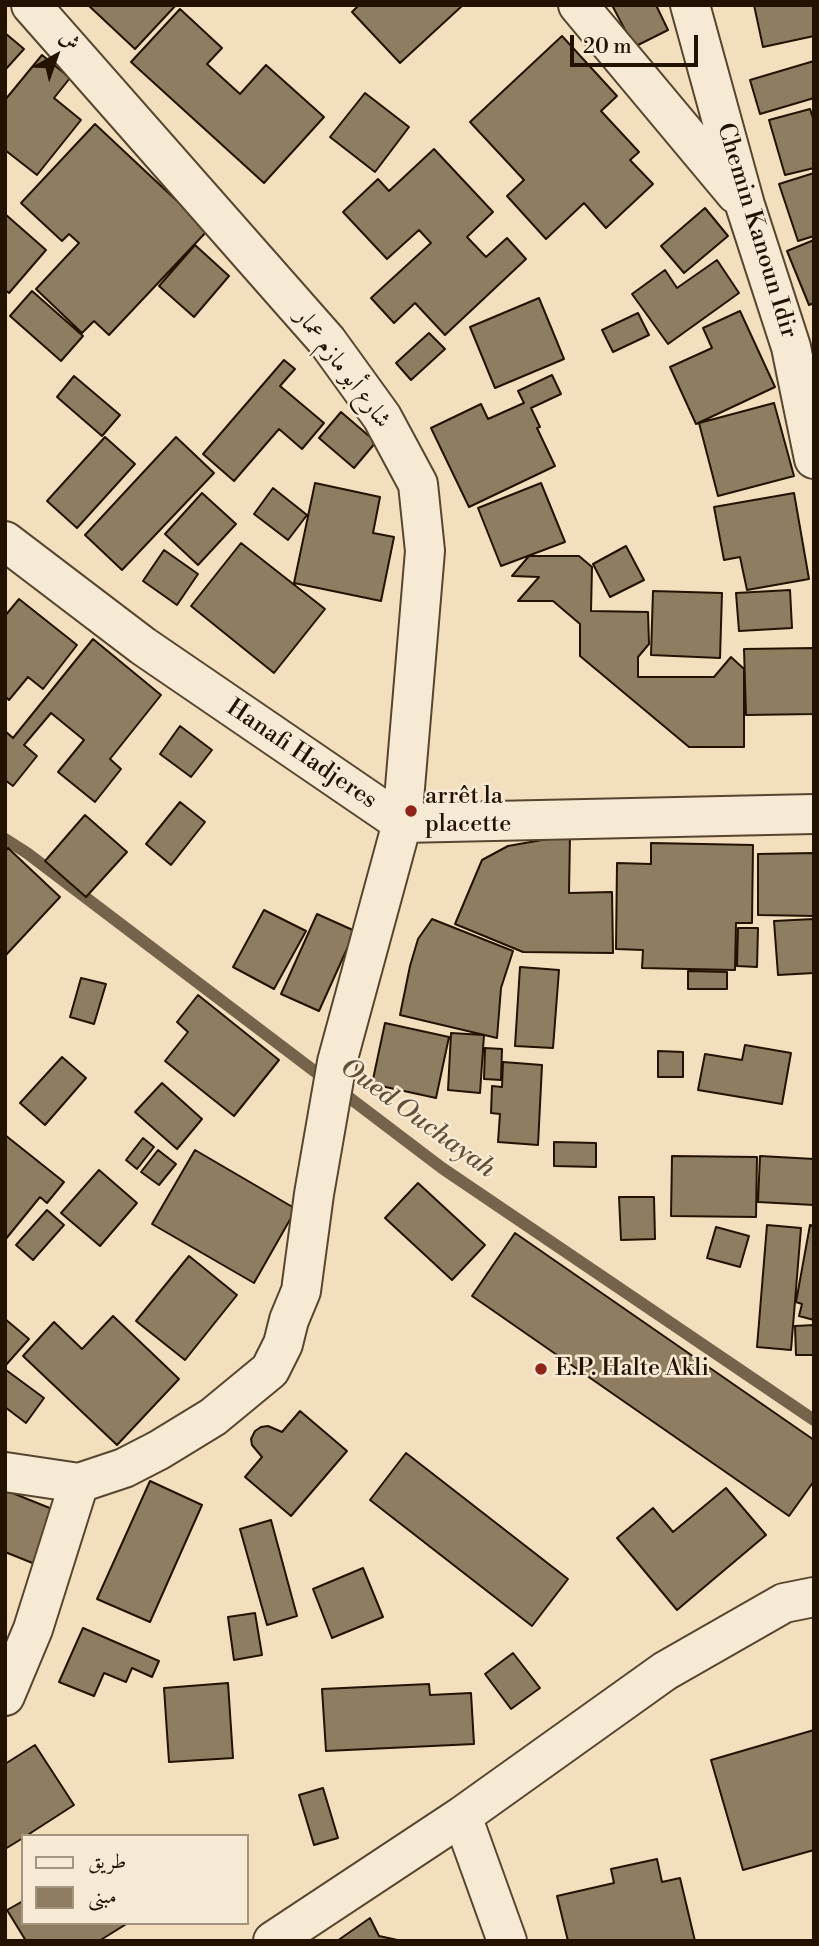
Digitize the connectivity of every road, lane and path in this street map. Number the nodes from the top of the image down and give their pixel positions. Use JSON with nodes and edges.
{"nodes":[{"id":1,"x":31,"y":5,"type":"edge"},
{"id":2,"x":578,"y":5,"type":"edge"},
{"id":3,"x":690,"y":5,"type":"edge"},
{"id":4,"x":745,"y":205,"type":"junction"},
{"id":5,"x":803,"y":344,"type":"edge"},
{"id":6,"x":814,"y":459,"type":"edge"},
{"id":7,"x":5,"y":541,"type":"edge"},
{"id":8,"x":814,"y":814,"type":"edge"},
{"id":9,"x":402,"y":823,"type":"junction"},
{"id":10,"x":5,"y":1472,"type":"edge"},
{"id":11,"x":79,"y":1483,"type":"junction"},
{"id":12,"x":814,"y":1597,"type":"edge"},
{"id":13,"x":5,"y":1696,"type":"edge"},
{"id":14,"x":462,"y":1816,"type":"junction"},
{"id":15,"x":273,"y":1941,"type":"edge"},
{"id":16,"x":507,"y":1941,"type":"edge"}],
"edges":[{"from":1,"to":9,"type":"street","name":"شارع أبو مازم عمار"},
{"from":2,"to":4,"type":"street"},
{"from":3,"to":4,"type":"street","name":"Chemin Kanoun Idir"},
{"from":4,"to":5,"type":"street","name":"Chemin Kanoun Idir"},
{"from":5,"to":6,"type":"street","name":"Chemin Kanoun Idir"},
{"from":7,"to":9,"type":"street","name":"Hanafi Hadjeres"},
{"from":8,"to":9,"type":"street","name":"Hanafi Hadjeres"},
{"from":9,"to":11,"type":"street","name":"شارع أبو مازم عمار"},
{"from":10,"to":11,"type":"street"},
{"from":11,"to":13,"type":"street"},
{"from":12,"to":14,"type":"street"},
{"from":14,"to":15,"type":"street"},
{"from":14,"to":16,"type":"street"}]}
